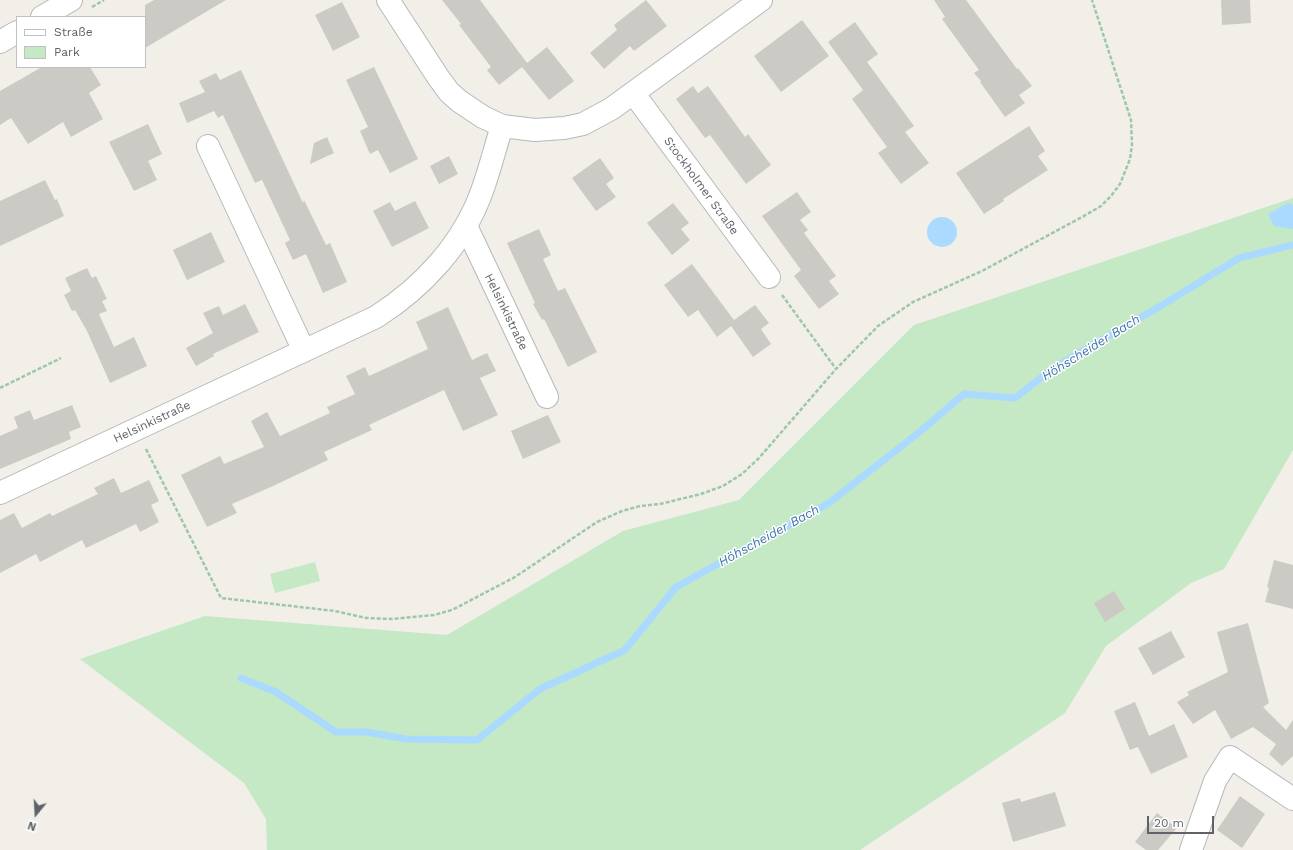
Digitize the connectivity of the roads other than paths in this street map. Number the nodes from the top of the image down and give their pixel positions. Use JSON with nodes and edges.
{"nodes":[{"id":1,"x":70,"y":0,"type":"edge"},
{"id":2,"x":388,"y":0,"type":"edge"},
{"id":3,"x":761,"y":0,"type":"edge"},
{"id":4,"x":44,"y":16,"type":"edge"},
{"id":5,"x":16,"y":33,"type":"edge"},
{"id":6,"x":0,"y":42,"type":"edge"},
{"id":7,"x":634,"y":94,"type":"junction"},
{"id":8,"x":502,"y":126,"type":"junction"},
{"id":9,"x":208,"y":146,"type":"dead end"},
{"id":10,"x":466,"y":226,"type":"junction"},
{"id":11,"x":768,"y":277,"type":"road end"},
{"id":12,"x":304,"y":351,"type":"junction"},
{"id":13,"x":547,"y":397,"type":"dead end"},
{"id":14,"x":0,"y":493,"type":"edge"},
{"id":15,"x":1293,"y":799,"type":"edge"},
{"id":16,"x":1191,"y":850,"type":"edge"}],
"edges":[{"from":1,"to":4,"type":"street"},
{"from":2,"to":8,"type":"street"},
{"from":3,"to":7,"type":"street"},
{"from":5,"to":6,"type":"street"},
{"from":7,"to":8,"type":"street"},
{"from":7,"to":11,"type":"street","name":"Stockholmer Straße"},
{"from":8,"to":10,"type":"street","name":"Helsinkistraße"},
{"from":9,"to":12,"type":"street"},
{"from":10,"to":12,"type":"street","name":"Helsinkistraße"},
{"from":10,"to":13,"type":"street","name":"Helsinkistraße"},
{"from":12,"to":14,"type":"street","name":"Helsinkistraße"},
{"from":15,"to":16,"type":"street"}]}
